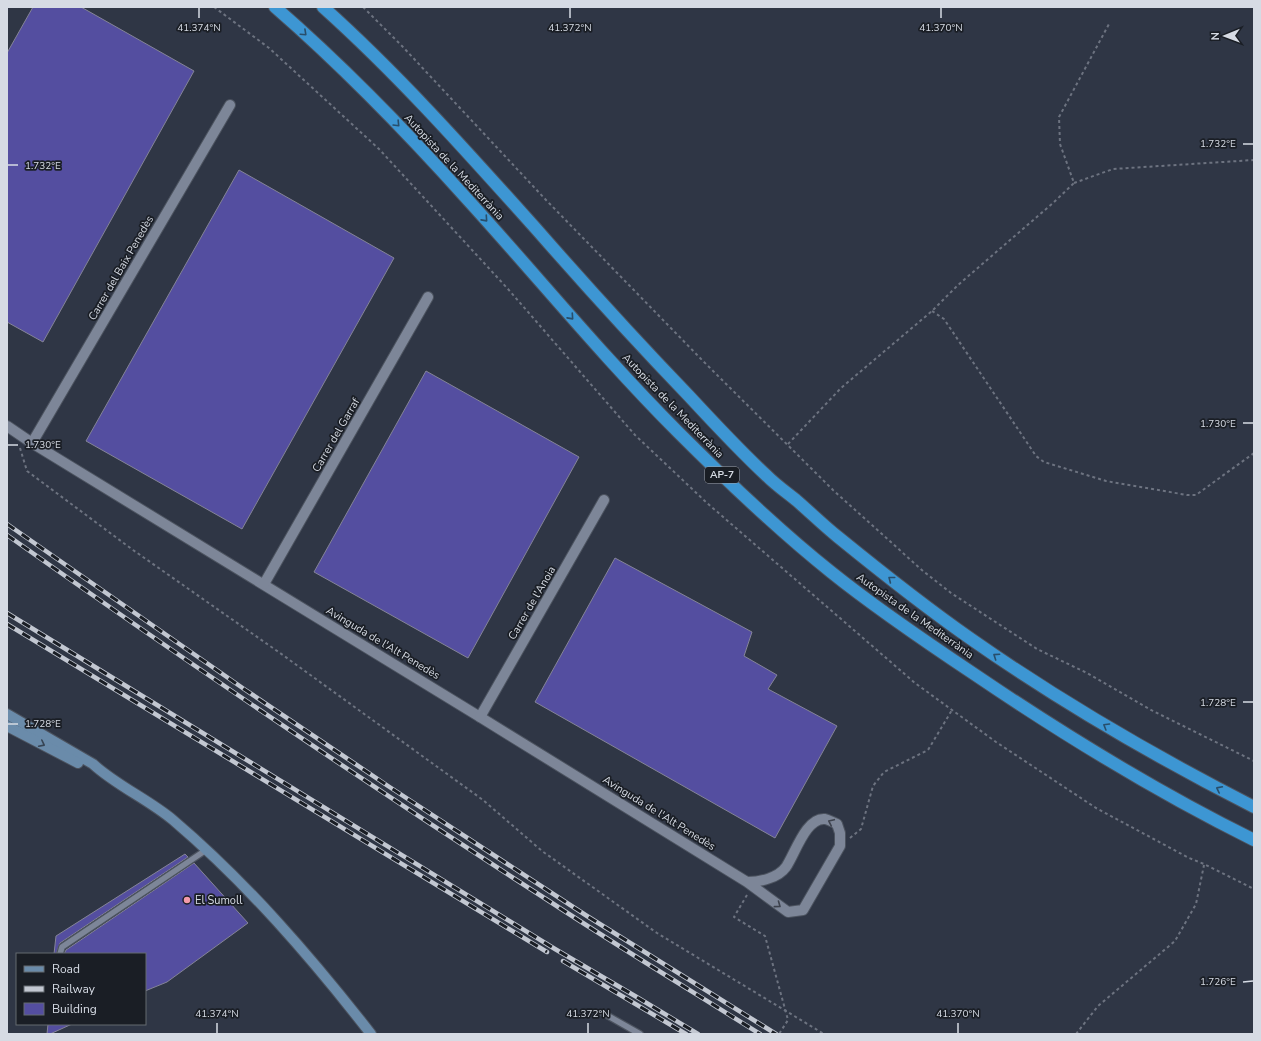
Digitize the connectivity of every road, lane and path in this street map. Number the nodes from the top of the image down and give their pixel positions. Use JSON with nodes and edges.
{"nodes":[{"id":1,"x":275,"y":7,"type":"edge"},
{"id":2,"x":322,"y":7,"type":"edge"},
{"id":3,"x":363,"y":7,"type":"edge"},
{"id":4,"x":1109,"y":24,"type":"dead end"},
{"id":5,"x":230,"y":105,"type":"dead end"},
{"id":6,"x":1254,"y":160,"type":"edge"},
{"id":7,"x":1074,"y":183,"type":"junction"},
{"id":8,"x":428,"y":297,"type":"dead end"},
{"id":9,"x":932,"y":311,"type":"junction"},
{"id":10,"x":11,"y":428,"type":"edge"},
{"id":11,"x":32,"y":443,"type":"junction"},
{"id":12,"x":788,"y":444,"type":"junction"},
{"id":13,"x":1254,"y":453,"type":"edge"},
{"id":14,"x":604,"y":500,"type":"dead end"},
{"id":15,"x":264,"y":584,"type":"junction"},
{"id":16,"x":952,"y":710,"type":"dead end"},
{"id":17,"x":7,"y":714,"type":"edge"},
{"id":18,"x":480,"y":716,"type":"junction"},
{"id":19,"x":7,"y":726,"type":"edge"},
{"id":20,"x":1254,"y":761,"type":"edge"},
{"id":21,"x":103,"y":773,"type":"junction"},
{"id":22,"x":1254,"y":807,"type":"edge"},
{"id":23,"x":1254,"y":840,"type":"edge"},
{"id":24,"x":840,"y":846,"type":"junction"},
{"id":25,"x":206,"y":850,"type":"junction"},
{"id":26,"x":1204,"y":864,"type":"dead end"},
{"id":27,"x":750,"y":883,"type":"junction"},
{"id":28,"x":60,"y":953,"type":"edge"},
{"id":29,"x":603,"y":1013,"type":"dead end"},
{"id":30,"x":371,"y":1034,"type":"edge"},
{"id":31,"x":640,"y":1034,"type":"edge"},
{"id":32,"x":779,"y":1034,"type":"edge"},
{"id":33,"x":824,"y":1034,"type":"edge"},
{"id":34,"x":1076,"y":1034,"type":"edge"}],
"edges":[{"from":1,"to":23,"type":"highway","name":"Autopista de la Mediterrània","number":"AP-7","one_way":true},
{"from":22,"to":2,"type":"highway","name":"Autopista de la Mediterrània","number":"AP-7","one_way":true},
{"from":3,"to":12,"type":"path"},
{"from":4,"to":7,"type":"path"},
{"from":5,"to":11,"type":"street","name":"Carrer del Baix Penedès"},
{"from":6,"to":7,"type":"path"},
{"from":7,"to":9,"type":"path"},
{"from":8,"to":15,"type":"street","name":"Carrer del Garraf"},
{"from":9,"to":12,"type":"path"},
{"from":9,"to":13,"type":"path"},
{"from":10,"to":11,"type":"street","name":"Avinguda de l'Alt Penedès"},
{"from":10,"to":33,"type":"path"},
{"from":11,"to":15,"type":"street","name":"Avinguda de l'Alt Penedès"},
{"from":12,"to":20,"type":"path"},
{"from":14,"to":18,"type":"street","name":"Carrer de l'Anoia"},
{"from":15,"to":18,"type":"street","name":"Avinguda de l'Alt Penedès"},
{"from":16,"to":24,"type":"path"},
{"from":17,"to":21,"type":"main road"},
{"from":18,"to":27,"type":"street","name":"Avinguda de l'Alt Penedès"},
{"from":19,"to":21,"type":"main road","one_way":true},
{"from":21,"to":25,"type":"main road"},
{"from":27,"to":24,"type":"street","name":"Avinguda de l'Alt Penedès","one_way":true},
{"from":24,"to":27,"type":"street","one_way":true},
{"from":25,"to":28,"type":"lane"},
{"from":25,"to":30,"type":"main road"},
{"from":26,"to":34,"type":"path"},
{"from":27,"to":32,"type":"path"},
{"from":29,"to":31,"type":"lane"}]}
